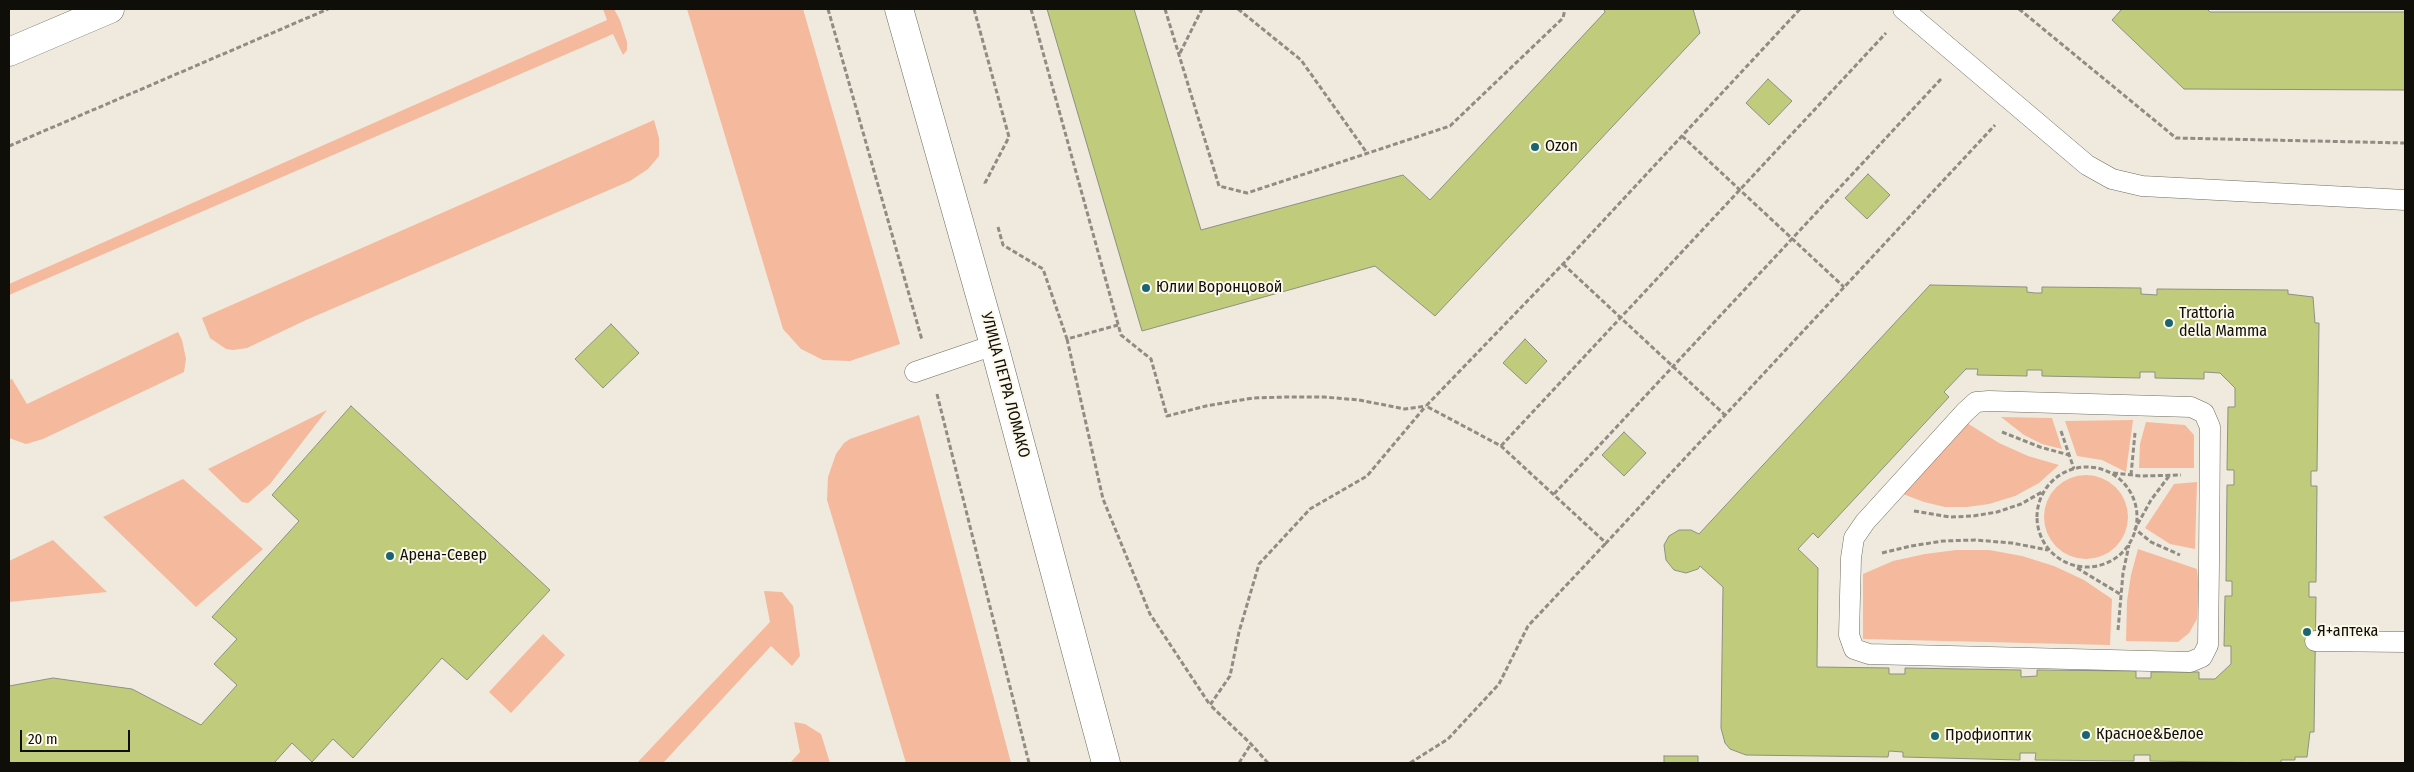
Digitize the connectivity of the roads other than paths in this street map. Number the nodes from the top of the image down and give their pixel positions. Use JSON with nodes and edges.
{"nodes":[{"id":1,"x":110,"y":9,"type":"edge"},
{"id":2,"x":899,"y":9,"type":"edge"},
{"id":3,"x":1905,"y":10,"type":"edge"},
{"id":4,"x":9,"y":52,"type":"edge"},
{"id":5,"x":2405,"y":200,"type":"edge"},
{"id":6,"x":994,"y":345,"type":"junction"},
{"id":7,"x":914,"y":372,"type":"dead end"},
{"id":8,"x":2315,"y":640,"type":"dead end"},
{"id":9,"x":2405,"y":642,"type":"edge"},
{"id":10,"x":2120,"y":660,"type":"joint"},
{"id":11,"x":1106,"y":763,"type":"edge"}],
"edges":[{"from":1,"to":4,"type":"street"},
{"from":2,"to":6,"type":"street","name":"УЛИЦА ПЕТРА ЛОМАКО"},
{"from":3,"to":5,"type":"lane"},
{"from":6,"to":7,"type":"lane"},
{"from":6,"to":11,"type":"street","name":"УЛИЦА ПЕТРА ЛОМАКО"},
{"from":8,"to":9,"type":"lane"},
{"from":10,"to":10,"type":"lane"}]}
